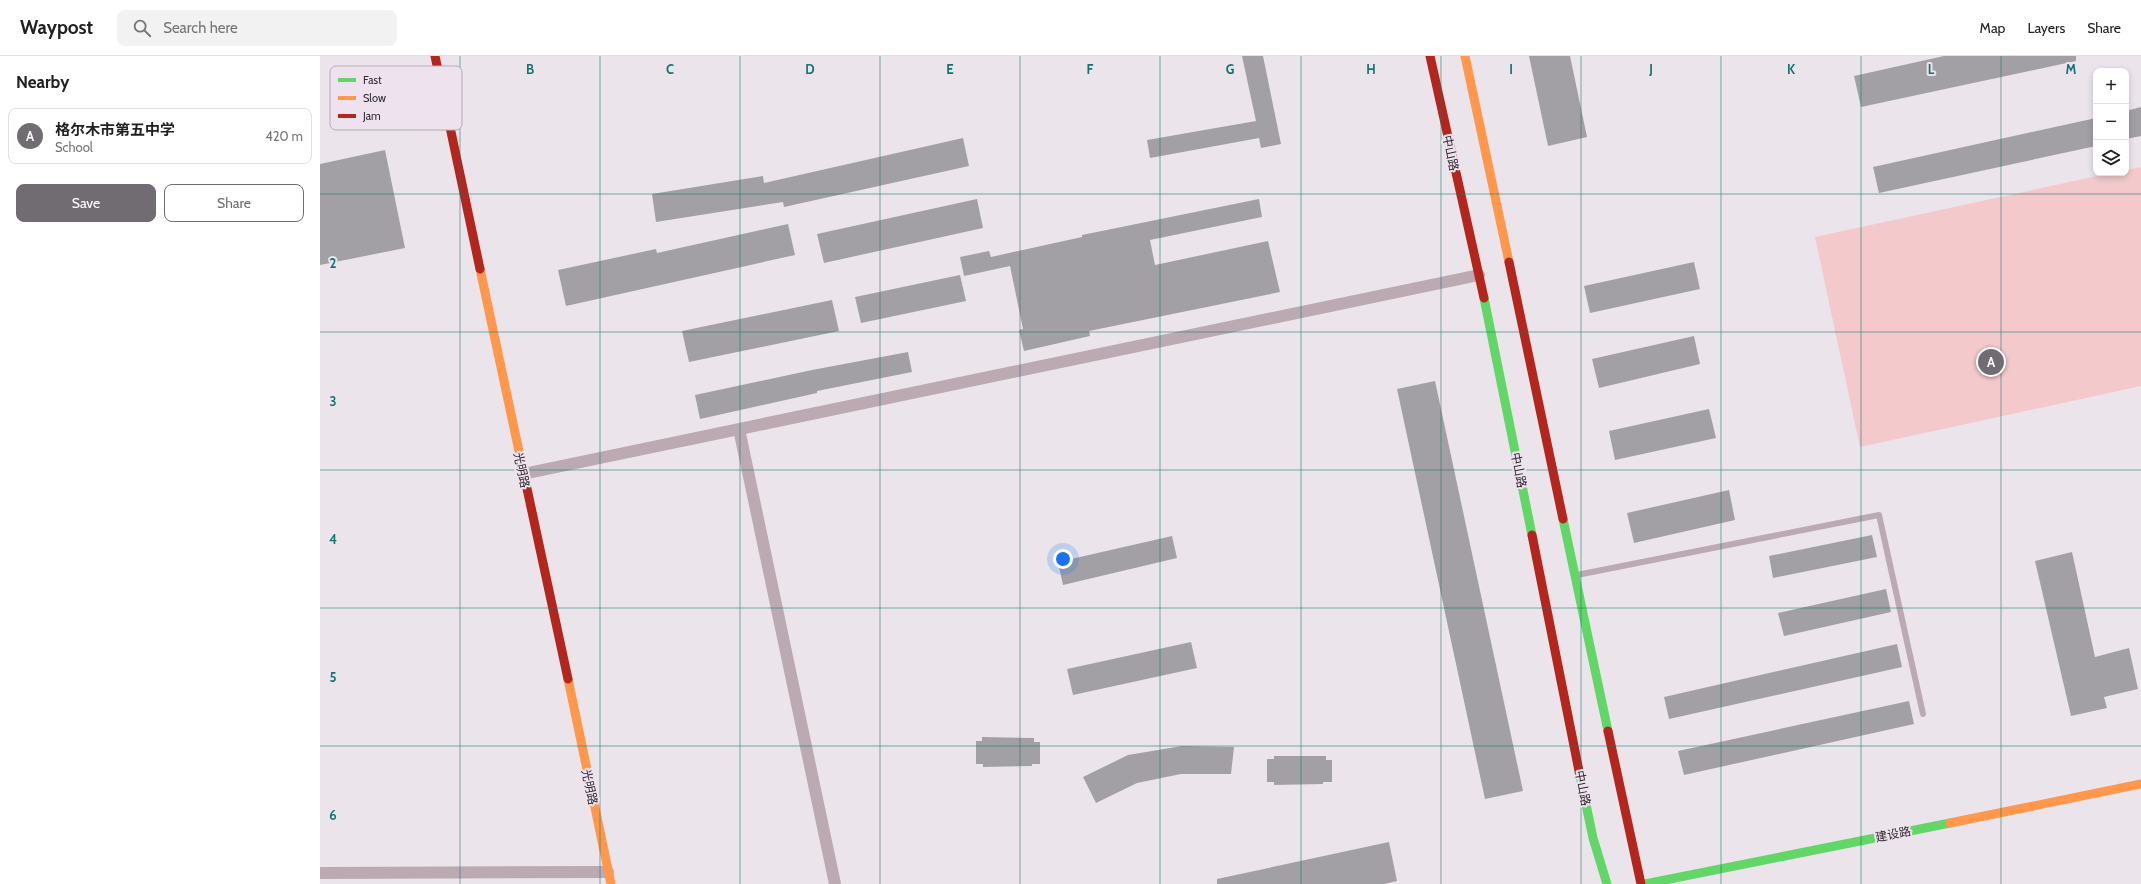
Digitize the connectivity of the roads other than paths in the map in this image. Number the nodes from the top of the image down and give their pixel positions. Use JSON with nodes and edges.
{"nodes":[{"id":1,"x":435,"y":56,"type":"edge"},
{"id":2,"x":1430,"y":56,"type":"edge"},
{"id":3,"x":1465,"y":56,"type":"edge"},
{"id":4,"x":437,"y":66,"type":"edge"},
{"id":5,"x":451,"y":130,"type":"edge"},
{"id":6,"x":1479,"y":275,"type":"junction"},
{"id":7,"x":739,"y":429,"type":"junction"},
{"id":8,"x":523,"y":474,"type":"junction"},
{"id":9,"x":1576,"y":575,"type":"junction"},
{"id":10,"x":1923,"y":714,"type":"dead end"},
{"id":11,"x":2141,"y":784,"type":"edge"},
{"id":12,"x":608,"y":872,"type":"junction"},
{"id":13,"x":320,"y":873,"type":"edge"},
{"id":14,"x":611,"y":884,"type":"edge"},
{"id":15,"x":834,"y":884,"type":"edge"},
{"id":16,"x":1607,"y":884,"type":"edge"},
{"id":17,"x":1641,"y":884,"type":"edge"},
{"id":18,"x":1645,"y":884,"type":"edge"}],
"edges":[{"from":1,"to":4,"type":"main road","name":"光明路"},
{"from":2,"to":6,"type":"main road","name":"中山路"},
{"from":3,"to":9,"type":"main road"},
{"from":5,"to":8,"type":"main road","name":"光明路"},
{"from":6,"to":7,"type":"street"},
{"from":6,"to":16,"type":"main road","name":"中山路"},
{"from":7,"to":8,"type":"street"},
{"from":7,"to":15,"type":"street"},
{"from":8,"to":12,"type":"main road","name":"光明路"},
{"from":9,"to":10,"type":"lane"},
{"from":9,"to":17,"type":"main road"},
{"from":11,"to":18,"type":"main road","name":"建设路"},
{"from":12,"to":13,"type":"street"},
{"from":12,"to":14,"type":"main road","name":"光明路"}]}
